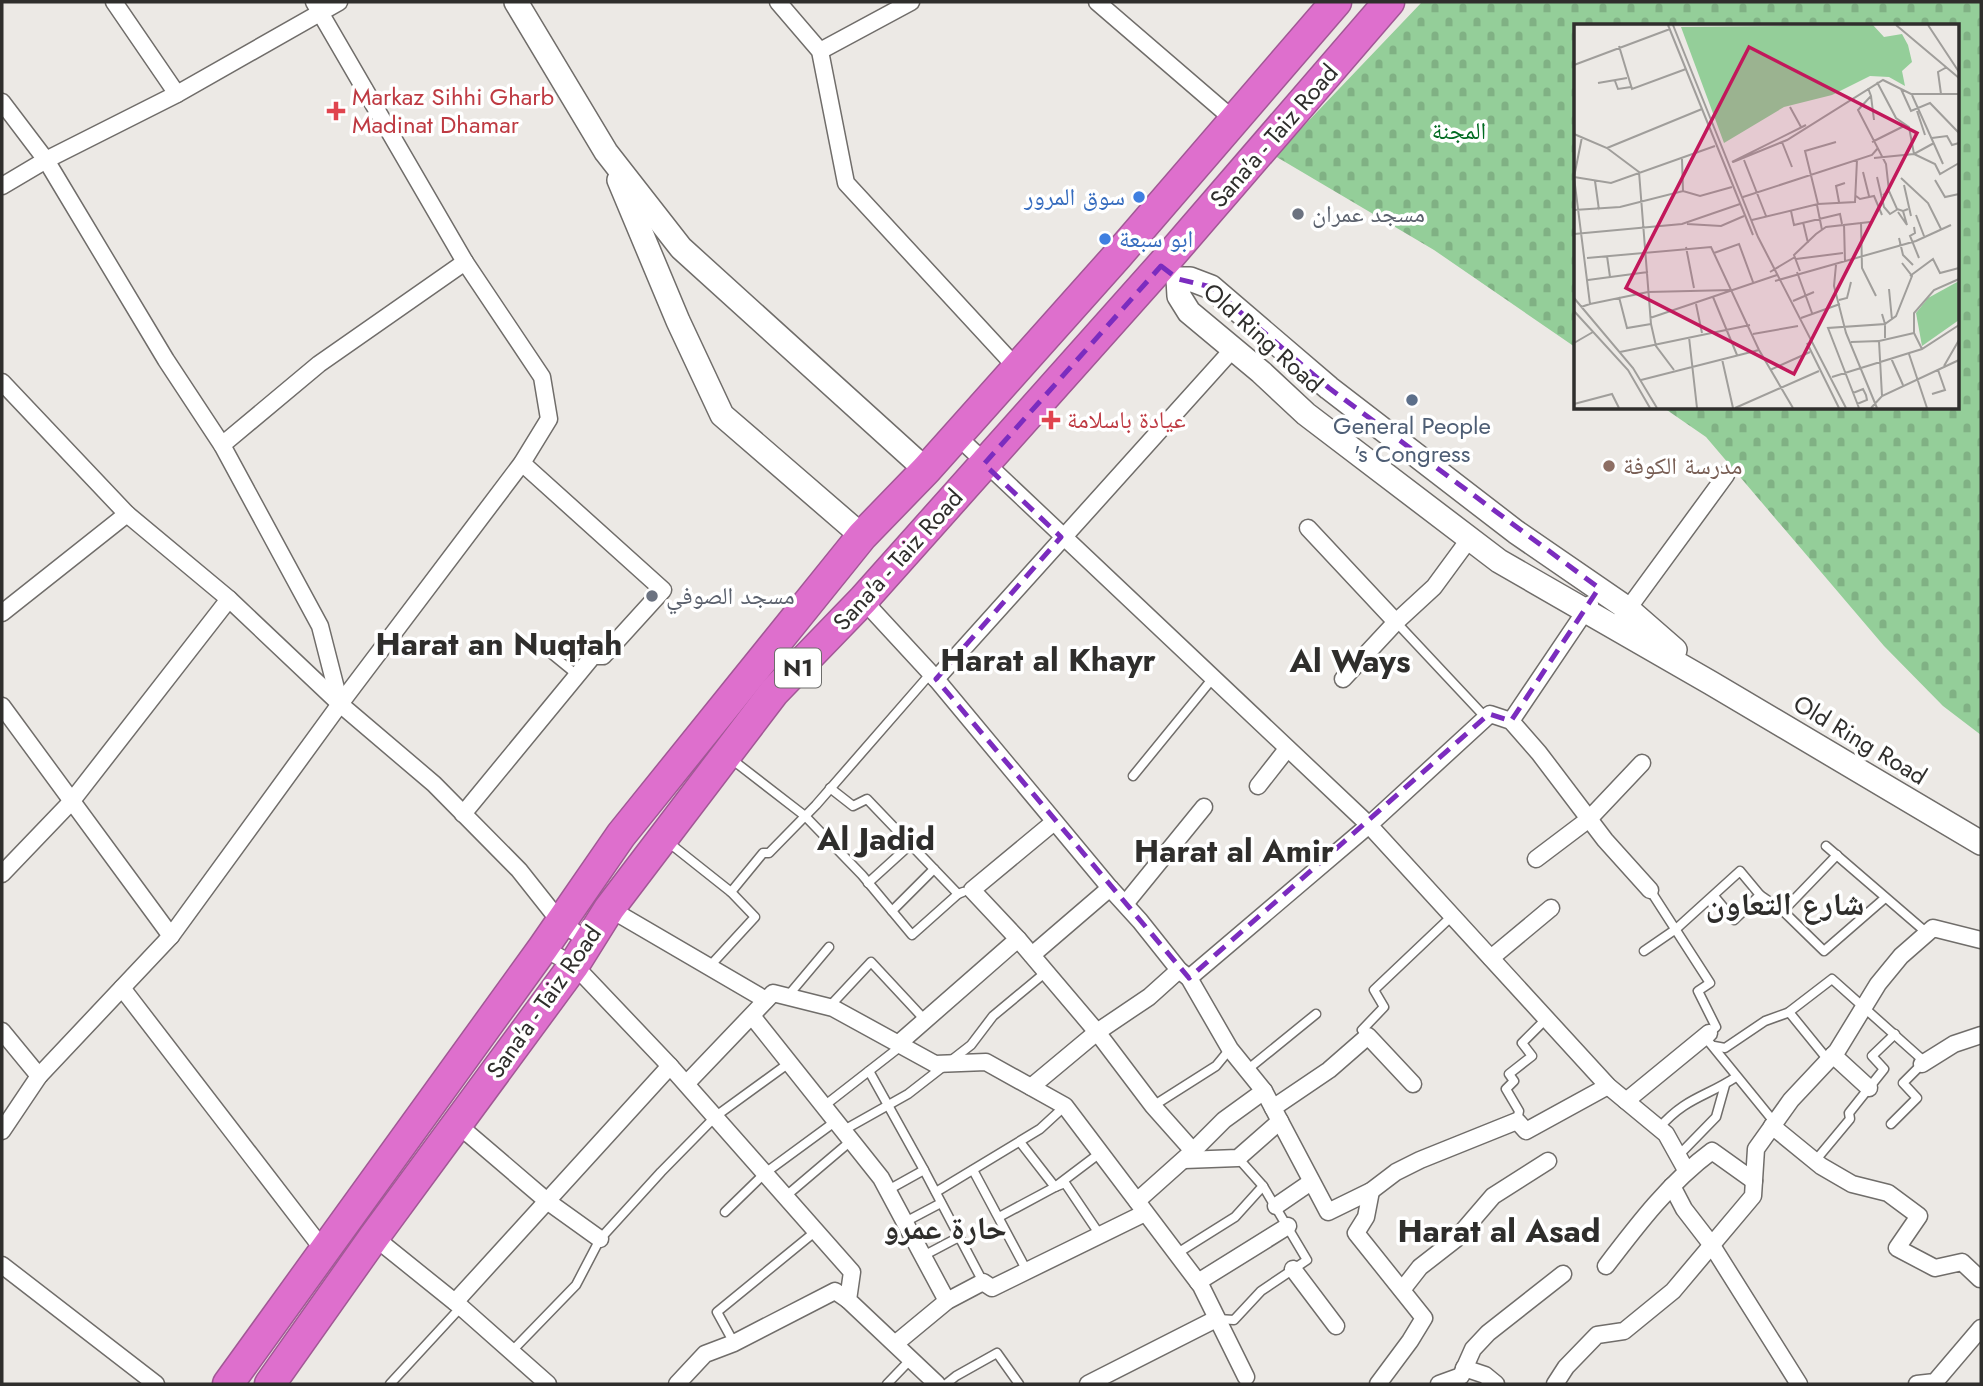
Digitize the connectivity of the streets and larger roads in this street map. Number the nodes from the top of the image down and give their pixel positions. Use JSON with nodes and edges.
{"nodes":[{"id":1,"x":114,"y":2,"type":"edge"},
{"id":2,"x":340,"y":2,"type":"edge"},
{"id":3,"x":516,"y":2,"type":"edge"},
{"id":4,"x":778,"y":2,"type":"edge"},
{"id":5,"x":911,"y":2,"type":"edge"},
{"id":6,"x":1097,"y":2,"type":"edge"},
{"id":7,"x":1336,"y":2,"type":"edge"},
{"id":8,"x":1389,"y":2,"type":"edge"},
{"id":9,"x":318,"y":7,"type":"edge"},
{"id":10,"x":820,"y":51,"type":"junction"},
{"id":11,"x":177,"y":94,"type":"junction"},
{"id":12,"x":2,"y":102,"type":"edge"},
{"id":13,"x":1234,"y":120,"type":"junction"},
{"id":14,"x":607,"y":152,"type":"junction"},
{"id":15,"x":46,"y":160,"type":"junction"},
{"id":16,"x":2,"y":186,"type":"edge"},
{"id":17,"x":466,"y":262,"type":"junction"},
{"id":18,"x":1170,"y":273,"type":"junction"},
{"id":19,"x":1233,"y":349,"type":"junction"},
{"id":20,"x":1016,"y":367,"type":"junction"},
{"id":21,"x":2,"y":382,"type":"edge"},
{"id":22,"x":956,"y":435,"type":"junction"},
{"id":23,"x":222,"y":445,"type":"junction"},
{"id":24,"x":522,"y":464,"type":"junction"},
{"id":25,"x":985,"y":464,"type":"junction"},
{"id":26,"x":926,"y":470,"type":"junction"},
{"id":27,"x":1726,"y":475,"type":"dead end"},
{"id":28,"x":127,"y":514,"type":"junction"},
{"id":29,"x":1308,"y":528,"type":"dead end"},
{"id":30,"x":862,"y":536,"type":"junction"},
{"id":31,"x":1061,"y":537,"type":"junction"},
{"id":32,"x":1470,"y":538,"type":"junction"},
{"id":33,"x":1599,"y":589,"type":"junction"},
{"id":34,"x":229,"y":600,"type":"junction"},
{"id":35,"x":863,"y":600,"type":"junction"},
{"id":36,"x":1586,"y":611,"type":"junction"},
{"id":37,"x":2,"y":613,"type":"edge"},
{"id":38,"x":1621,"y":618,"type":"junction"},
{"id":39,"x":1396,"y":622,"type":"junction"},
{"id":40,"x":933,"y":676,"type":"junction"},
{"id":41,"x":1343,"y":679,"type":"dead end"},
{"id":42,"x":340,"y":704,"type":"junction"},
{"id":43,"x":2,"y":706,"type":"edge"},
{"id":44,"x":1511,"y":721,"type":"junction"},
{"id":45,"x":1287,"y":748,"type":"junction"},
{"id":46,"x":1642,"y":763,"type":"dead end"},
{"id":47,"x":1258,"y":786,"type":"dead end"},
{"id":48,"x":71,"y":802,"type":"junction"},
{"id":49,"x":1205,"y":807,"type":"dead end"},
{"id":50,"x":463,"y":814,"type":"junction"},
{"id":51,"x":1589,"y":819,"type":"junction"},
{"id":52,"x":1055,"y":822,"type":"junction"},
{"id":53,"x":1369,"y":825,"type":"junction"},
{"id":54,"x":1981,"y":843,"type":"edge"},
{"id":55,"x":1536,"y":859,"type":"dead end"},
{"id":56,"x":2,"y":874,"type":"edge"},
{"id":57,"x":1110,"y":888,"type":"junction"},
{"id":58,"x":583,"y":890,"type":"junction"},
{"id":59,"x":1650,"y":890,"type":"road end"},
{"id":60,"x":1125,"y":904,"type":"junction"},
{"id":61,"x":1552,"y":908,"type":"dead end"},
{"id":62,"x":609,"y":909,"type":"junction"},
{"id":63,"x":561,"y":923,"type":"junction"},
{"id":64,"x":171,"y":936,"type":"junction"},
{"id":65,"x":1018,"y":939,"type":"junction"},
{"id":66,"x":1981,"y":940,"type":"edge"},
{"id":67,"x":543,"y":948,"type":"junction"},
{"id":68,"x":582,"y":953,"type":"junction"},
{"id":69,"x":1032,"y":955,"type":"junction"},
{"id":70,"x":1491,"y":958,"type":"junction"},
{"id":71,"x":1184,"y":974,"type":"junction"},
{"id":72,"x":122,"y":988,"type":"junction"},
{"id":73,"x":766,"y":1000,"type":"junction"},
{"id":74,"x":752,"y":1016,"type":"junction"},
{"id":75,"x":2,"y":1031,"type":"edge"},
{"id":76,"x":1097,"y":1032,"type":"junction"},
{"id":77,"x":1981,"y":1035,"type":"edge"},
{"id":78,"x":1709,"y":1039,"type":"road end"},
{"id":79,"x":900,"y":1045,"type":"junction"},
{"id":80,"x":1830,"y":1058,"type":"junction"},
{"id":81,"x":1923,"y":1063,"type":"road end"},
{"id":82,"x":670,"y":1066,"type":"junction"},
{"id":83,"x":38,"y":1076,"type":"junction"},
{"id":84,"x":687,"y":1083,"type":"junction"},
{"id":85,"x":1413,"y":1084,"type":"dead end"},
{"id":86,"x":1608,"y":1086,"type":"junction"},
{"id":87,"x":1031,"y":1087,"type":"junction"},
{"id":88,"x":1869,"y":1088,"type":"road end"},
{"id":89,"x":1264,"y":1091,"type":"junction"},
{"id":90,"x":1626,"y":1101,"type":"junction"},
{"id":91,"x":1276,"y":1114,"type":"junction"},
{"id":92,"x":457,"y":1124,"type":"junction"},
{"id":93,"x":1773,"y":1125,"type":"junction"},
{"id":94,"x":2,"y":1131,"type":"edge"},
{"id":95,"x":1189,"y":1156,"type":"junction"},
{"id":96,"x":1548,"y":1161,"type":"dead end"},
{"id":97,"x":1682,"y":1163,"type":"junction"},
{"id":98,"x":1754,"y":1181,"type":"junction"},
{"id":99,"x":1311,"y":1182,"type":"junction"},
{"id":100,"x":1672,"y":1186,"type":"junction"},
{"id":101,"x":1371,"y":1191,"type":"junction"},
{"id":102,"x":547,"y":1201,"type":"junction"},
{"id":103,"x":1276,"y":1206,"type":"road end"},
{"id":104,"x":1141,"y":1207,"type":"junction"},
{"id":105,"x":1288,"y":1226,"type":"road end"},
{"id":106,"x":374,"y":1237,"type":"junction"},
{"id":107,"x":600,"y":1239,"type":"road end"},
{"id":108,"x":1711,"y":1244,"type":"junction"},
{"id":109,"x":325,"y":1252,"type":"junction"},
{"id":110,"x":2,"y":1265,"type":"edge"},
{"id":111,"x":1606,"y":1266,"type":"dead end"},
{"id":112,"x":1293,"y":1269,"type":"road end"},
{"id":113,"x":1563,"y":1274,"type":"dead end"},
{"id":114,"x":1981,"y":1279,"type":"edge"},
{"id":115,"x":1198,"y":1282,"type":"junction"},
{"id":116,"x":1402,"y":1290,"type":"junction"},
{"id":117,"x":848,"y":1300,"type":"junction"},
{"id":118,"x":947,"y":1301,"type":"junction"},
{"id":119,"x":458,"y":1304,"type":"junction"},
{"id":120,"x":1216,"y":1319,"type":"junction"},
{"id":121,"x":1338,"y":1325,"type":"dead end"},
{"id":122,"x":1981,"y":1328,"type":"edge"},
{"id":123,"x":895,"y":1344,"type":"junction"},
{"id":124,"x":1464,"y":1368,"type":"junction"},
{"id":125,"x":1246,"y":1377,"type":"dead end"},
{"id":126,"x":156,"y":1384,"type":"edge"},
{"id":127,"x":228,"y":1384,"type":"edge"},
{"id":128,"x":271,"y":1384,"type":"edge"},
{"id":129,"x":548,"y":1384,"type":"edge"},
{"id":130,"x":677,"y":1384,"type":"edge"},
{"id":131,"x":937,"y":1384,"type":"edge"},
{"id":132,"x":1088,"y":1384,"type":"edge"},
{"id":133,"x":1378,"y":1384,"type":"edge"},
{"id":134,"x":1439,"y":1384,"type":"edge"},
{"id":135,"x":1496,"y":1384,"type":"edge"},
{"id":136,"x":1555,"y":1384,"type":"edge"},
{"id":137,"x":1798,"y":1384,"type":"edge"},
{"id":138,"x":1917,"y":1384,"type":"edge"}],
"edges":[{"from":1,"to":11,"type":"street"},
{"from":2,"to":9,"type":"street"},
{"from":3,"to":14,"type":"street"},
{"from":4,"to":10,"type":"street"},
{"from":5,"to":10,"type":"street"},
{"from":6,"to":13,"type":"street"},
{"from":7,"to":13,"type":"highway","name":"Sana'a - Taiz Road","number":"N1"},
{"from":8,"to":18,"type":"highway","name":"Sana'a - Taiz Road","number":"N1"},
{"from":9,"to":11,"type":"street"},
{"from":9,"to":17,"type":"street"},
{"from":10,"to":20,"type":"street"},
{"from":11,"to":15,"type":"street"},
{"from":12,"to":15,"type":"street"},
{"from":13,"to":20,"type":"highway","name":"Sana'a - Taiz Road","number":"N1"},
{"from":14,"to":26,"type":"street"},
{"from":14,"to":30,"type":"street"},
{"from":15,"to":16,"type":"street"},
{"from":15,"to":23,"type":"street"},
{"from":17,"to":23,"type":"street"},
{"from":17,"to":24,"type":"street"},
{"from":18,"to":19,"type":"street","name":"Old Ring Road"},
{"from":18,"to":25,"type":"highway","name":"Sana'a - Taiz Road","number":"N1"},
{"from":18,"to":33,"type":"street","name":"Old Ring Road"},
{"from":19,"to":31,"type":"street"},
{"from":19,"to":32,"type":"street","name":"Old Ring Road"},
{"from":20,"to":22,"type":"highway","name":"Sana'a - Taiz Road","number":"N1"},
{"from":21,"to":28,"type":"street"},
{"from":22,"to":25,"type":"street"},
{"from":22,"to":26,"type":"highway","name":"Sana'a - Taiz Road","number":"N1"},
{"from":23,"to":42,"type":"street"},
{"from":24,"to":42,"type":"street"},
{"from":24,"to":50,"type":"street"},
{"from":25,"to":31,"type":"street"},
{"from":25,"to":35,"type":"highway","name":"Sana'a - Taiz Road","number":"N1"},
{"from":26,"to":30,"type":"highway","name":"Sana'a - Taiz Road","number":"N1"},
{"from":27,"to":38,"type":"street"},
{"from":28,"to":34,"type":"street"},
{"from":28,"to":37,"type":"street"},
{"from":29,"to":39,"type":"street"},
{"from":30,"to":58,"type":"highway","name":"Sana'a - Taiz Road","number":"N1"},
{"from":31,"to":40,"type":"street"},
{"from":31,"to":45,"type":"street"},
{"from":32,"to":36,"type":"street","name":"Old Ring Road"},
{"from":32,"to":39,"type":"street"},
{"from":33,"to":36,"type":"street"},
{"from":33,"to":38,"type":"street","name":"Old Ring Road"},
{"from":34,"to":42,"type":"street"},
{"from":34,"to":48,"type":"street"},
{"from":35,"to":40,"type":"street"},
{"from":35,"to":62,"type":"highway","name":"Sana'a - Taiz Road","number":"N1"},
{"from":36,"to":38,"type":"street","name":"Old Ring Road"},
{"from":36,"to":44,"type":"street"},
{"from":38,"to":54,"type":"street","name":"Old Ring Road"},
{"from":39,"to":41,"type":"street"},
{"from":40,"to":52,"type":"street"},
{"from":42,"to":50,"type":"street"},
{"from":42,"to":64,"type":"street"},
{"from":43,"to":48,"type":"street"},
{"from":44,"to":51,"type":"street"},
{"from":44,"to":53,"type":"street"},
{"from":45,"to":47,"type":"street"},
{"from":45,"to":53,"type":"street"},
{"from":46,"to":51,"type":"street"},
{"from":48,"to":56,"type":"street"},
{"from":48,"to":64,"type":"street"},
{"from":49,"to":60,"type":"street"},
{"from":50,"to":63,"type":"street"},
{"from":51,"to":55,"type":"street"},
{"from":51,"to":59,"type":"street"},
{"from":52,"to":57,"type":"street"},
{"from":52,"to":65,"type":"street"},
{"from":53,"to":70,"type":"street"},
{"from":53,"to":71,"type":"street"},
{"from":57,"to":60,"type":"street"},
{"from":57,"to":69,"type":"street"},
{"from":58,"to":62,"type":"street"},
{"from":58,"to":63,"type":"highway","name":"Sana'a - Taiz Road","number":"N1"},
{"from":60,"to":71,"type":"street"},
{"from":61,"to":70,"type":"street"},
{"from":62,"to":68,"type":"highway","name":"Sana'a - Taiz Road","number":"N1"},
{"from":62,"to":73,"type":"street"},
{"from":63,"to":67,"type":"highway","name":"Sana'a - Taiz Road","number":"N1"},
{"from":63,"to":68,"type":"street"},
{"from":64,"to":72,"type":"street"},
{"from":65,"to":69,"type":"street"},
{"from":65,"to":79,"type":"street"},
{"from":66,"to":80,"type":"street"},
{"from":67,"to":68,"type":"street"},
{"from":67,"to":109,"type":"highway","name":"Sana'a - Taiz Road","number":"N1"},
{"from":68,"to":82,"type":"street"},
{"from":68,"to":92,"type":"highway","name":"Sana'a - Taiz Road","number":"N1"},
{"from":69,"to":76,"type":"street"},
{"from":70,"to":86,"type":"street"},
{"from":71,"to":76,"type":"street"},
{"from":71,"to":89,"type":"street"},
{"from":72,"to":83,"type":"street"},
{"from":72,"to":109,"type":"street"},
{"from":73,"to":74,"type":"street"},
{"from":73,"to":79,"type":"street"},
{"from":74,"to":84,"type":"street"},
{"from":74,"to":118,"type":"street"},
{"from":75,"to":83,"type":"street"},
{"from":76,"to":87,"type":"street"},
{"from":76,"to":95,"type":"street"},
{"from":77,"to":81,"type":"street"},
{"from":78,"to":90,"type":"street"},
{"from":79,"to":87,"type":"street"},
{"from":80,"to":88,"type":"street"},
{"from":80,"to":93,"type":"street"},
{"from":82,"to":84,"type":"street"},
{"from":82,"to":102,"type":"street"},
{"from":83,"to":94,"type":"street"},
{"from":84,"to":117,"type":"street"},
{"from":85,"to":91,"type":"street"},
{"from":86,"to":90,"type":"street"},
{"from":86,"to":101,"type":"street"},
{"from":87,"to":104,"type":"street"},
{"from":89,"to":91,"type":"street"},
{"from":89,"to":95,"type":"street"},
{"from":90,"to":97,"type":"street"},
{"from":91,"to":95,"type":"street"},
{"from":91,"to":99,"type":"street"},
{"from":92,"to":102,"type":"street"},
{"from":92,"to":106,"type":"highway","name":"Sana'a - Taiz Road","number":"N1"},
{"from":93,"to":98,"type":"street"},
{"from":93,"to":114,"type":"street"},
{"from":95,"to":104,"type":"street"},
{"from":96,"to":116,"type":"street"},
{"from":97,"to":98,"type":"street"},
{"from":97,"to":100,"type":"street"},
{"from":98,"to":108,"type":"street"},
{"from":99,"to":101,"type":"street"},
{"from":99,"to":103,"type":"street"},
{"from":100,"to":108,"type":"street"},
{"from":100,"to":111,"type":"street"},
{"from":101,"to":116,"type":"street"},
{"from":102,"to":107,"type":"street"},
{"from":102,"to":119,"type":"street"},
{"from":104,"to":115,"type":"street"},
{"from":104,"to":118,"type":"street"},
{"from":105,"to":115,"type":"street"},
{"from":106,"to":119,"type":"street"},
{"from":106,"to":128,"type":"highway","name":"Sana'a - Taiz Road","number":"N1"},
{"from":108,"to":136,"type":"street"},
{"from":108,"to":137,"type":"street"},
{"from":109,"to":127,"type":"highway","name":"Sana'a - Taiz Road","number":"N1"},
{"from":110,"to":126,"type":"street"},
{"from":112,"to":121,"type":"street"},
{"from":113,"to":124,"type":"street"},
{"from":115,"to":120,"type":"street"},
{"from":116,"to":133,"type":"street"},
{"from":117,"to":123,"type":"street"},
{"from":117,"to":130,"type":"street"},
{"from":118,"to":123,"type":"street"},
{"from":119,"to":129,"type":"street"},
{"from":120,"to":125,"type":"street"},
{"from":120,"to":132,"type":"street"},
{"from":122,"to":138,"type":"street"},
{"from":123,"to":131,"type":"street"},
{"from":124,"to":134,"type":"street"},
{"from":124,"to":135,"type":"street"}]}
